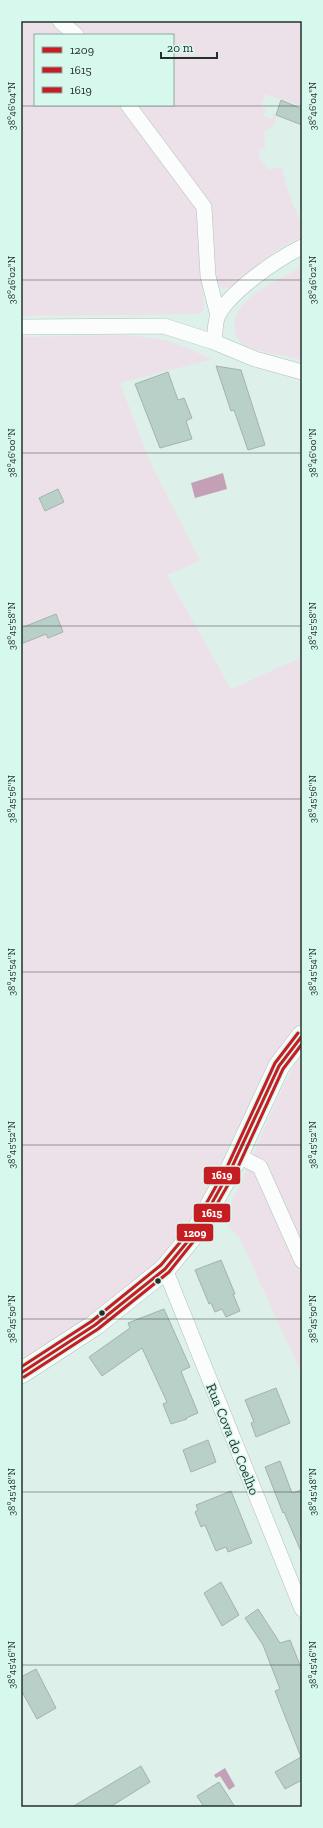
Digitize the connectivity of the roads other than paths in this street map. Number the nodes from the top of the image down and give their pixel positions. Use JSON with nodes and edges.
{"nodes":[{"id":1,"x":60,"y":21,"type":"edge"},
{"id":2,"x":75,"y":34,"type":"edge"},
{"id":3,"x":129,"y":106,"type":"edge"},
{"id":4,"x":302,"y":247,"type":"edge"},
{"id":5,"x":218,"y":316,"type":"junction"},
{"id":6,"x":21,"y":327,"type":"edge"},
{"id":7,"x":214,"y":342,"type":"junction"},
{"id":8,"x":302,"y":372,"type":"edge"},
{"id":9,"x":302,"y":1036,"type":"edge"},
{"id":10,"x":238,"y":1156,"type":"junction"},
{"id":11,"x":302,"y":1261,"type":"edge"},
{"id":12,"x":165,"y":1269,"type":"junction"},
{"id":13,"x":21,"y":1373,"type":"edge"},
{"id":14,"x":302,"y":1609,"type":"edge"}],
"edges":[{"from":1,"to":2,"type":"street"},
{"from":3,"to":5,"type":"street"},
{"from":4,"to":5,"type":"street"},
{"from":5,"to":7,"type":"street"},
{"from":6,"to":7,"type":"street"},
{"from":7,"to":8,"type":"street"},
{"from":9,"to":10,"type":"street"},
{"from":10,"to":11,"type":"street"},
{"from":10,"to":12,"type":"street"},
{"from":12,"to":13,"type":"street"},
{"from":12,"to":14,"type":"street","name":"Rua Cova do Coelho"}]}
